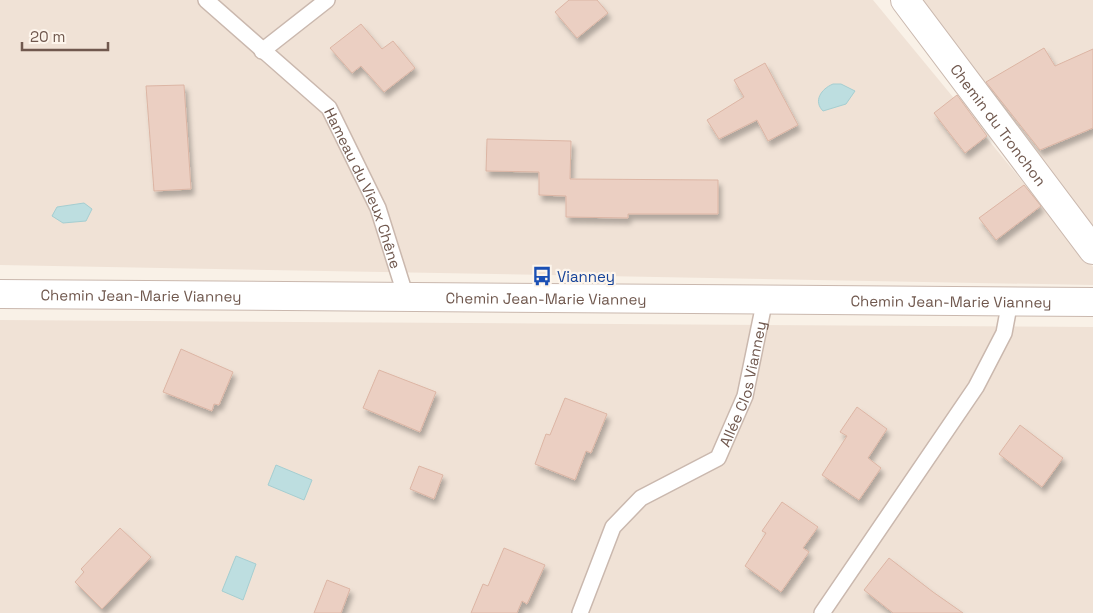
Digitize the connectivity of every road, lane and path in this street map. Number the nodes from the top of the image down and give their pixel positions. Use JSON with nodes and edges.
{"nodes":[{"id":1,"x":206,"y":0,"type":"edge"},
{"id":2,"x":327,"y":0,"type":"edge"},
{"id":3,"x":905,"y":0,"type":"edge"},
{"id":4,"x":262,"y":51,"type":"junction"},
{"id":5,"x":1093,"y":250,"type":"edge"},
{"id":6,"x":0,"y":294,"type":"edge"},
{"id":7,"x":406,"y":297,"type":"junction"},
{"id":8,"x":765,"y":299,"type":"junction"},
{"id":9,"x":1010,"y":301,"type":"junction"},
{"id":10,"x":1093,"y":302,"type":"edge"},
{"id":11,"x":580,"y":613,"type":"edge"},
{"id":12,"x":822,"y":613,"type":"edge"}],
"edges":[{"from":1,"to":4,"type":"lane","name":"Hameau du Vieux Chêne"},
{"from":2,"to":4,"type":"lane"},
{"from":3,"to":5,"type":"street","name":"Chemin du Tronchon"},
{"from":4,"to":7,"type":"lane","name":"Hameau du Vieux Chêne"},
{"from":6,"to":7,"type":"street","name":"Chemin Jean-Marie Vianney"},
{"from":7,"to":8,"type":"street","name":"Chemin Jean-Marie Vianney"},
{"from":8,"to":9,"type":"street","name":"Chemin Jean-Marie Vianney"},
{"from":8,"to":11,"type":"lane","name":"Allée Clos Vianney"},
{"from":9,"to":10,"type":"street","name":"Chemin Jean-Marie Vianney"},
{"from":9,"to":12,"type":"lane"}]}
